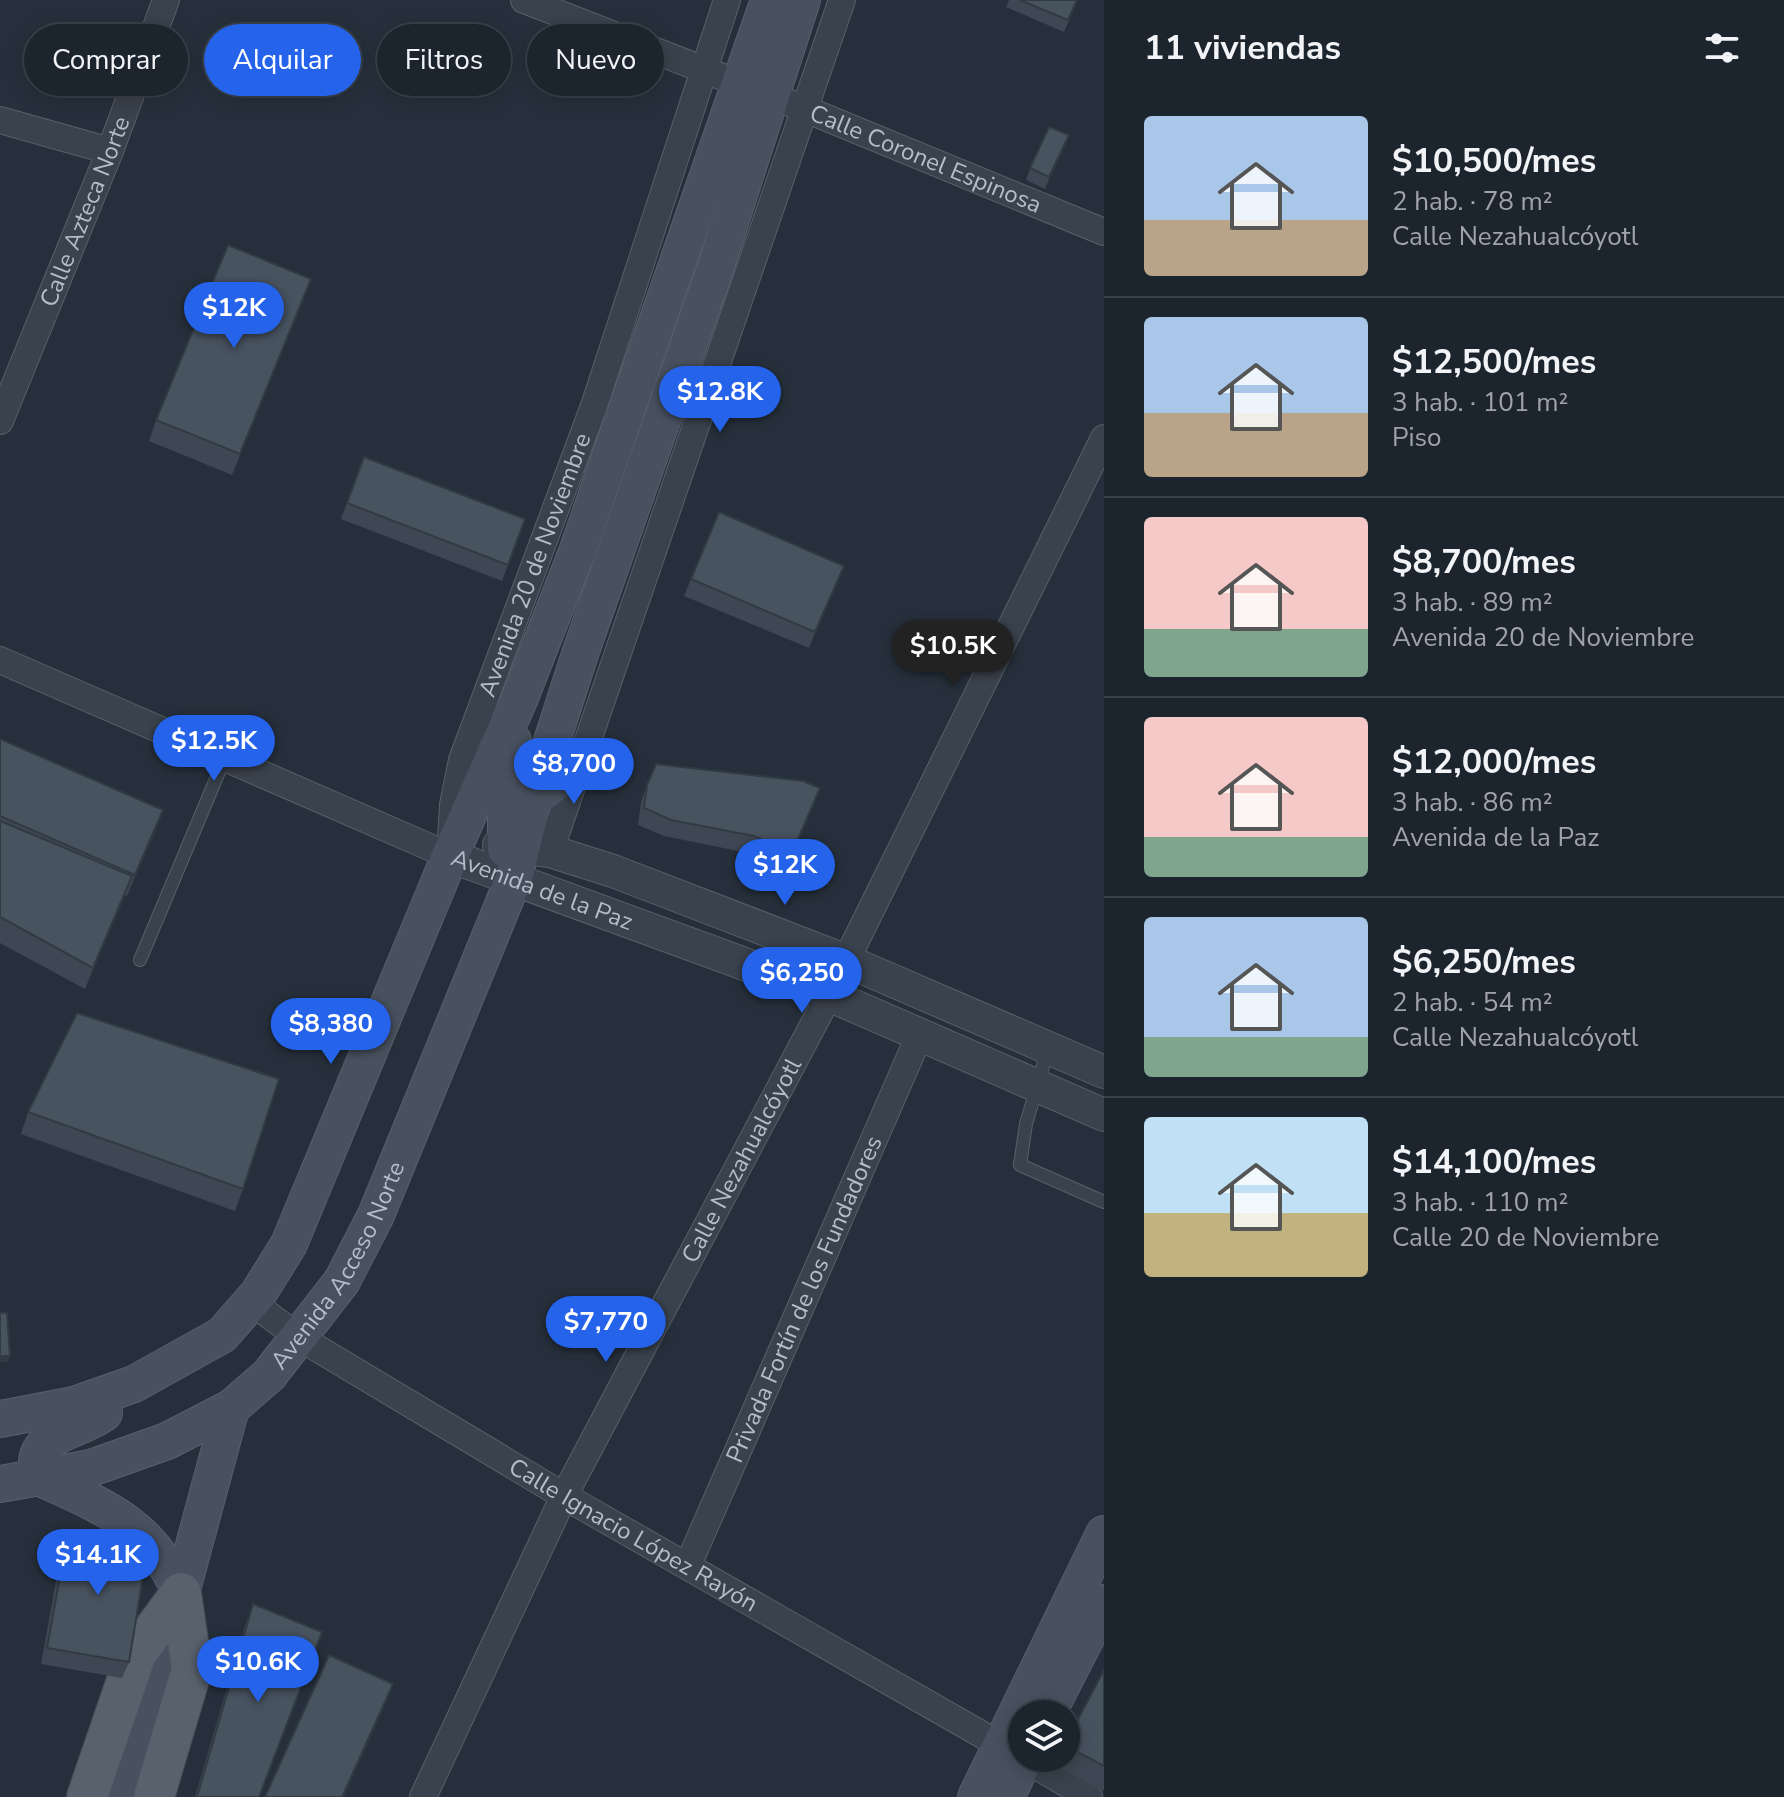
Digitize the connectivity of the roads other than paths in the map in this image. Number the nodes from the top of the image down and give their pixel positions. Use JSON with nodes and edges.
{"nodes":[{"id":1,"x":166,"y":0,"type":"edge"},
{"id":2,"x":524,"y":0,"type":"edge"},
{"id":3,"x":727,"y":0,"type":"edge"},
{"id":4,"x":769,"y":0,"type":"edge"},
{"id":5,"x":802,"y":0,"type":"edge"},
{"id":6,"x":842,"y":0,"type":"edge"},
{"id":7,"x":703,"y":72,"type":"junction"},
{"id":8,"x":755,"y":90,"type":"junction"},
{"id":9,"x":805,"y":109,"type":"junction"},
{"id":10,"x":0,"y":120,"type":"edge"},
{"id":11,"x":110,"y":151,"type":"junction"},
{"id":12,"x":1104,"y":232,"type":"edge"},
{"id":13,"x":0,"y":421,"type":"edge"},
{"id":14,"x":1104,"y":438,"type":"edge"},
{"id":15,"x":0,"y":660,"type":"edge"},
{"id":16,"x":519,"y":700,"type":"junction"},
{"id":17,"x":224,"y":760,"type":"junction"},
{"id":18,"x":580,"y":764,"type":"junction"},
{"id":19,"x":533,"y":800,"type":"junction"},
{"id":20,"x":523,"y":855,"type":"junction"},
{"id":21,"x":450,"y":856,"type":"junction"},
{"id":22,"x":140,"y":960,"type":"dead end"},
{"id":23,"x":847,"y":961,"type":"junction"},
{"id":24,"x":829,"y":995,"type":"junction"},
{"id":25,"x":920,"y":1034,"type":"junction"},
{"id":26,"x":1048,"y":1049,"type":"junction"},
{"id":27,"x":1104,"y":1072,"type":"edge"},
{"id":28,"x":1038,"y":1087,"type":"junction"},
{"id":29,"x":1104,"y":1115,"type":"edge"},
{"id":30,"x":1104,"y":1202,"type":"edge"},
{"id":31,"x":251,"y":1302,"type":"junction"},
{"id":32,"x":300,"y":1338,"type":"junction"},
{"id":33,"x":134,"y":1384,"type":"junction"},
{"id":34,"x":231,"y":1408,"type":"junction"},
{"id":35,"x":0,"y":1419,"type":"edge"},
{"id":36,"x":39,"y":1477,"type":"junction"},
{"id":37,"x":0,"y":1484,"type":"edge"},
{"id":38,"x":564,"y":1496,"type":"junction"},
{"id":39,"x":1104,"y":1534,"type":"edge"},
{"id":40,"x":688,"y":1565,"type":"junction"},
{"id":41,"x":181,"y":1593,"type":"junction"},
{"id":42,"x":1104,"y":1603,"type":"edge"},
{"id":43,"x":1040,"y":1700,"type":"edge"},
{"id":44,"x":1054,"y":1700,"type":"edge"},
{"id":45,"x":1008,"y":1749,"type":"edge"},
{"id":46,"x":1008,"y":1766,"type":"edge"},
{"id":47,"x":1014,"y":1772,"type":"edge"},
{"id":48,"x":1047,"y":1772,"type":"edge"},
{"id":49,"x":87,"y":1797,"type":"edge"},
{"id":50,"x":126,"y":1797,"type":"edge"},
{"id":51,"x":154,"y":1797,"type":"edge"},
{"id":52,"x":423,"y":1797,"type":"edge"},
{"id":53,"x":976,"y":1797,"type":"edge"},
{"id":54,"x":1006,"y":1797,"type":"edge"},
{"id":55,"x":1089,"y":1797,"type":"edge"}],
"edges":[{"from":1,"to":11,"type":"street","name":"Calle Azteca Norte"},
{"from":2,"to":7,"type":"street","name":"Calle Coronel Espinosa"},
{"from":3,"to":7,"type":"street","name":"Avenida 20 de Noviembre"},
{"from":4,"to":8,"type":"main road","name":"Avenida 20 de Noviembre"},
{"from":5,"to":8,"type":"main road","name":"Avenida 20 de Noviembre"},
{"from":6,"to":9,"type":"street"},
{"from":7,"to":8,"type":"street","name":"Calle Coronel Espinosa"},
{"from":7,"to":21,"type":"street","name":"Avenida 20 de Noviembre"},
{"from":8,"to":9,"type":"street","name":"Calle Coronel Espinosa"},
{"from":8,"to":16,"type":"main road","name":"Avenida 20 de Noviembre"},
{"from":8,"to":19,"type":"main road","name":"Avenida 20 de Noviembre"},
{"from":9,"to":12,"type":"street","name":"Calle Coronel Espinosa"},
{"from":9,"to":18,"type":"street"},
{"from":10,"to":11,"type":"street"},
{"from":11,"to":13,"type":"street","name":"Calle Azteca Norte"},
{"from":14,"to":23,"type":"street","name":"Calle Nezahualcóyotl"},
{"from":15,"to":17,"type":"street"},
{"from":16,"to":20,"type":"main road"},
{"from":16,"to":21,"type":"main road","name":"Avenida 20 de Noviembre"},
{"from":17,"to":21,"type":"street"},
{"from":17,"to":22,"type":"lane"},
{"from":18,"to":19,"type":"main road"},
{"from":18,"to":20,"type":"street"},
{"from":19,"to":20,"type":"main road","name":"Avenida 20 de Noviembre"},
{"from":20,"to":21,"type":"street","name":"Avenida de la Paz"},
{"from":20,"to":23,"type":"street","name":"Avenida de la Paz"},
{"from":20,"to":24,"type":"street","name":"Avenida de la Paz"},
{"from":20,"to":32,"type":"main road","name":"Avenida Acceso Norte"},
{"from":21,"to":31,"type":"main road","name":"Avenida Acceso Norte"},
{"from":23,"to":24,"type":"street","name":"Calle Nezahualcóyotl"},
{"from":23,"to":26,"type":"street","name":"Avenida de la Paz"},
{"from":24,"to":25,"type":"street","name":"Avenida de la Paz"},
{"from":24,"to":38,"type":"street","name":"Calle Nezahualcóyotl"},
{"from":25,"to":28,"type":"street","name":"Avenida de la Paz"},
{"from":25,"to":40,"type":"street","name":"Privada Fortín de los Fundadores"},
{"from":26,"to":27,"type":"street","name":"Avenida de la Paz"},
{"from":26,"to":28,"type":"lane"},
{"from":28,"to":29,"type":"street","name":"Avenida de la Paz"},
{"from":28,"to":30,"type":"lane"},
{"from":31,"to":32,"type":"street","name":"Calle Ignacio López Rayón"},
{"from":31,"to":33,"type":"main road","name":"Avenida Acceso Norte"},
{"from":32,"to":34,"type":"main road","name":"Avenida Acceso Norte"},
{"from":32,"to":38,"type":"street","name":"Calle Ignacio López Rayón"},
{"from":33,"to":35,"type":"main road","name":"Avenida Acceso Norte"},
{"from":33,"to":36,"type":"main road"},
{"from":34,"to":36,"type":"main road","name":"Avenida Acceso Norte"},
{"from":34,"to":41,"type":"main road"},
{"from":36,"to":37,"type":"main road","name":"Avenida Acceso Norte"},
{"from":36,"to":41,"type":"main road"},
{"from":38,"to":40,"type":"street","name":"Calle Ignacio López Rayón"},
{"from":38,"to":52,"type":"street","name":"Calle Nezahualcóyotl"},
{"from":39,"to":43,"type":"main road"},
{"from":40,"to":45,"type":"street","name":"Calle Ignacio López Rayón"},
{"from":41,"to":49,"type":"main road"},
{"from":41,"to":50,"type":"main road"},
{"from":41,"to":51,"type":"main road"},
{"from":42,"to":44,"type":"main road"},
{"from":46,"to":53,"type":"main road"},
{"from":47,"to":54,"type":"main road"},
{"from":48,"to":55,"type":"street","name":"Calle Ignacio López Rayón"}]}
